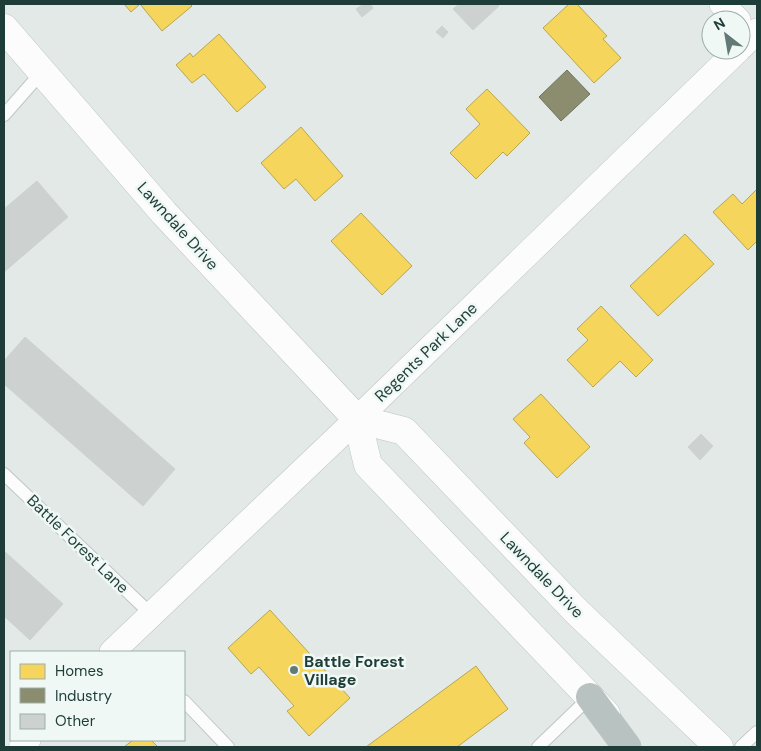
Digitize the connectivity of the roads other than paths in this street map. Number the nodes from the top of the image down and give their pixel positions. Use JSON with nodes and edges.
{"nodes":[{"id":1,"x":4,"y":28,"type":"edge"},
{"id":2,"x":720,"y":60,"type":"edge"},
{"id":3,"x":41,"y":72,"type":"junction"},
{"id":4,"x":4,"y":115,"type":"edge"},
{"id":5,"x":357,"y":419,"type":"junction"},
{"id":6,"x":4,"y":474,"type":"edge"},
{"id":7,"x":152,"y":615,"type":"junction"},
{"id":8,"x":122,"y":646,"type":"edge"},
{"id":9,"x":590,"y":697,"type":"junction"},
{"id":10,"x":185,"y":702,"type":"edge"},
{"id":11,"x":757,"y":732,"type":"edge"},
{"id":12,"x":228,"y":747,"type":"edge"},
{"id":13,"x":538,"y":747,"type":"edge"},
{"id":14,"x":627,"y":747,"type":"edge"},
{"id":15,"x":638,"y":747,"type":"edge"},
{"id":16,"x":719,"y":747,"type":"edge"},
{"id":17,"x":741,"y":747,"type":"edge"}],
"edges":[{"from":1,"to":3,"type":"main road","name":"Lawndale Drive"},
{"from":2,"to":5,"type":"street","name":"Regents Park Lane"},
{"from":3,"to":4,"type":"lane"},
{"from":3,"to":5,"type":"main road","name":"Lawndale Drive"},
{"from":5,"to":7,"type":"street","name":"Regents Park Lane"},
{"from":5,"to":9,"type":"main road","name":"Lawndale Drive"},
{"from":5,"to":16,"type":"main road","name":"Lawndale Drive"},
{"from":6,"to":7,"type":"lane","name":"Battle Forest Lane"},
{"from":7,"to":8,"type":"street","name":"Regents Park Lane"},
{"from":9,"to":13,"type":"lane"},
{"from":9,"to":14,"type":"highway"},
{"from":9,"to":15,"type":"main road","name":"Lawndale Drive"},
{"from":10,"to":12,"type":"lane"},
{"from":11,"to":17,"type":"lane"}]}
